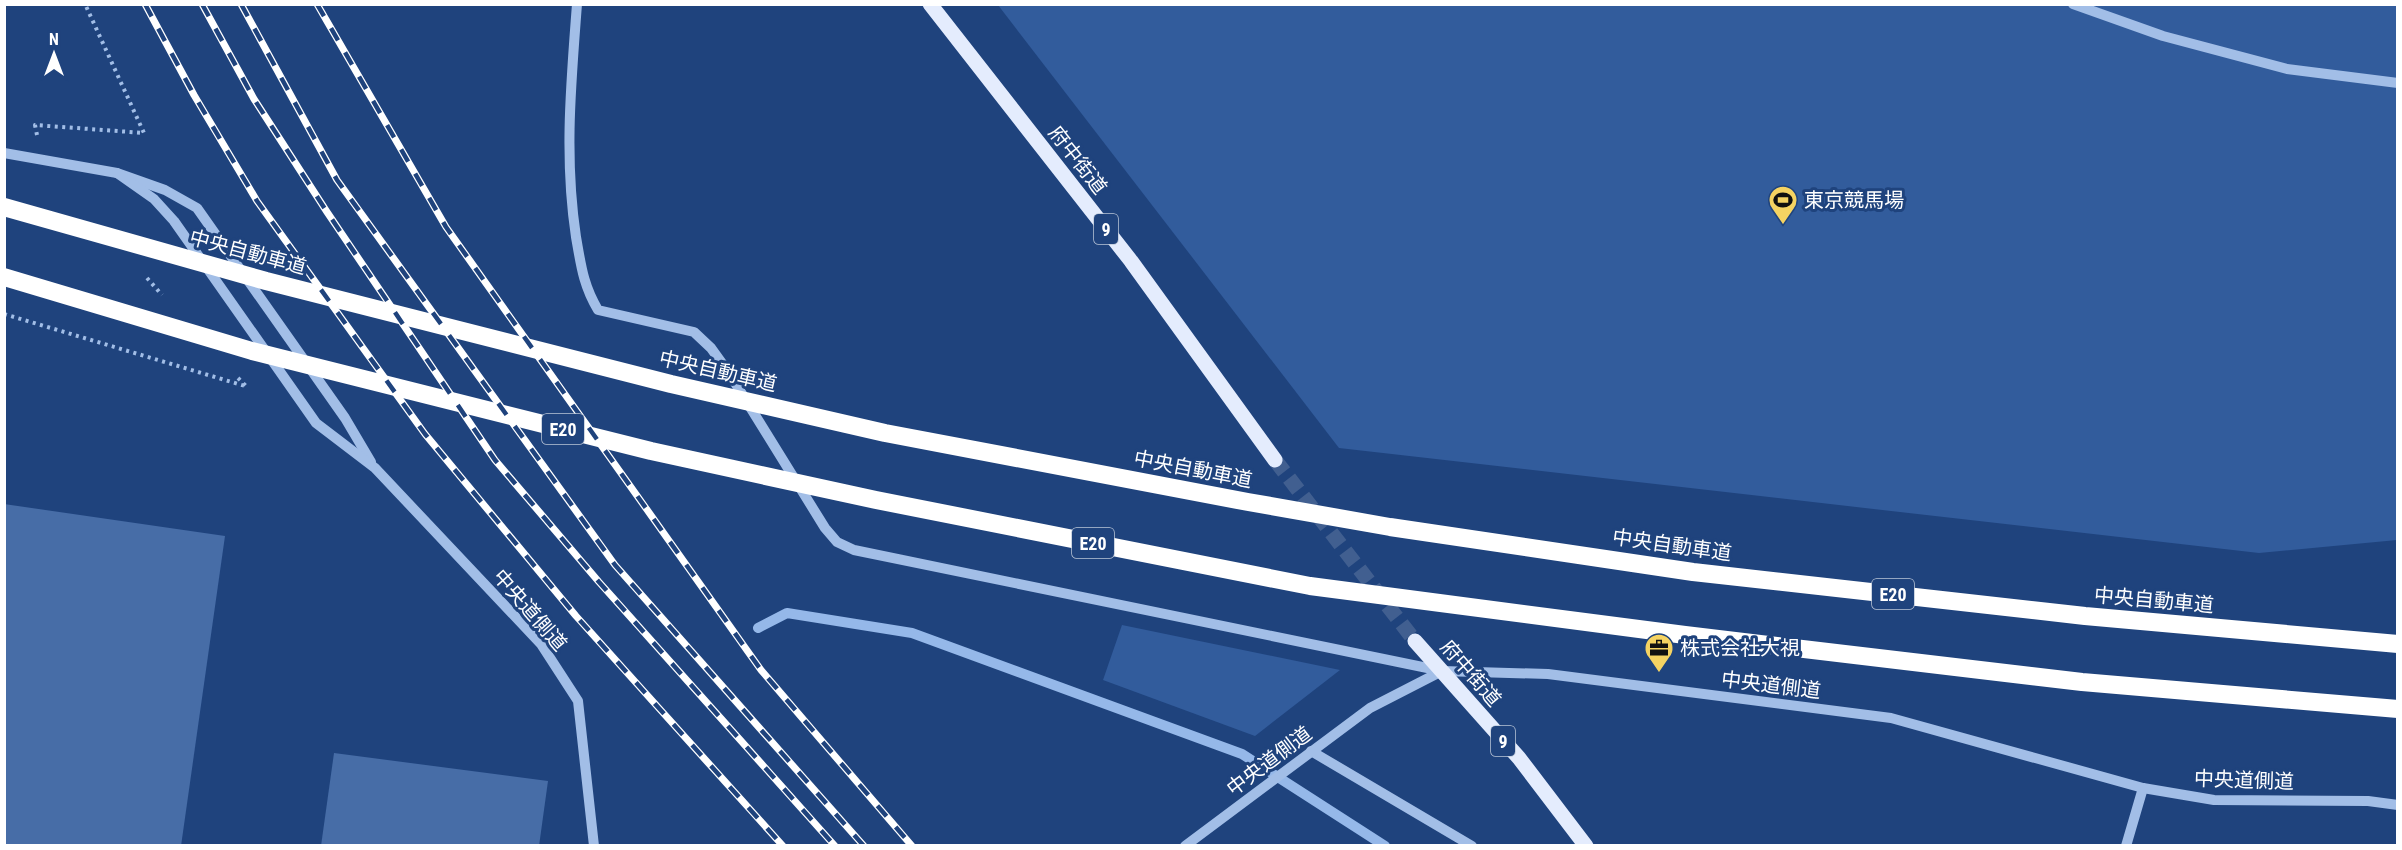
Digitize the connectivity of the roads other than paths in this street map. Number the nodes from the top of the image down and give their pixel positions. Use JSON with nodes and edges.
{"nodes":[{"id":1,"x":577,"y":4,"type":"edge"},
{"id":2,"x":930,"y":4,"type":"edge"},
{"id":3,"x":2073,"y":4,"type":"edge"},
{"id":4,"x":2397,"y":82,"type":"edge"},
{"id":5,"x":4,"y":153,"type":"edge"},
{"id":6,"x":117,"y":173,"type":"junction"},
{"id":7,"x":4,"y":207,"type":"edge"},
{"id":8,"x":4,"y":278,"type":"edge"},
{"id":9,"x":1275,"y":460,"type":"tunnel mouth"},
{"id":10,"x":375,"y":468,"type":"junction"},
{"id":11,"x":1415,"y":641,"type":"tunnel mouth"},
{"id":12,"x":2397,"y":644,"type":"edge"},
{"id":13,"x":1442,"y":671,"type":"junction"},
{"id":14,"x":2397,"y":709,"type":"edge"},
{"id":15,"x":1311,"y":751,"type":"junction"},
{"id":16,"x":2143,"y":788,"type":"junction"},
{"id":17,"x":2397,"y":805,"type":"edge"},
{"id":18,"x":594,"y":846,"type":"edge"},
{"id":19,"x":1185,"y":846,"type":"edge"},
{"id":20,"x":1472,"y":846,"type":"edge"},
{"id":21,"x":1586,"y":846,"type":"edge"},
{"id":22,"x":2126,"y":846,"type":"edge"}],
"edges":[{"from":1,"to":13,"type":"street"},
{"from":2,"to":9,"type":"main road","name":"府中街道","number":"9"},
{"from":3,"to":4,"type":"street"},
{"from":5,"to":6,"type":"street","name":"中央道側道"},
{"from":6,"to":10,"type":"street","name":"中央道側道"},
{"from":6,"to":10,"type":"street","name":"中央道側道"},
{"from":7,"to":12,"type":"highway","name":"中央自動車道","number":"E20"},
{"from":8,"to":14,"type":"highway","number":"E20"},
{"from":10,"to":18,"type":"street","name":"中央道側道"},
{"from":11,"to":13,"type":"main road","name":"府中街道","number":"9"},
{"from":13,"to":15,"type":"street","name":"中央道側道"},
{"from":13,"to":16,"type":"street","name":"中央道側道"},
{"from":13,"to":21,"type":"main road","name":"府中街道","number":"9"},
{"from":15,"to":19,"type":"street","name":"中央道側道"},
{"from":15,"to":20,"type":"street"},
{"from":16,"to":17,"type":"street","name":"中央道側道"},
{"from":16,"to":22,"type":"street"}]}
